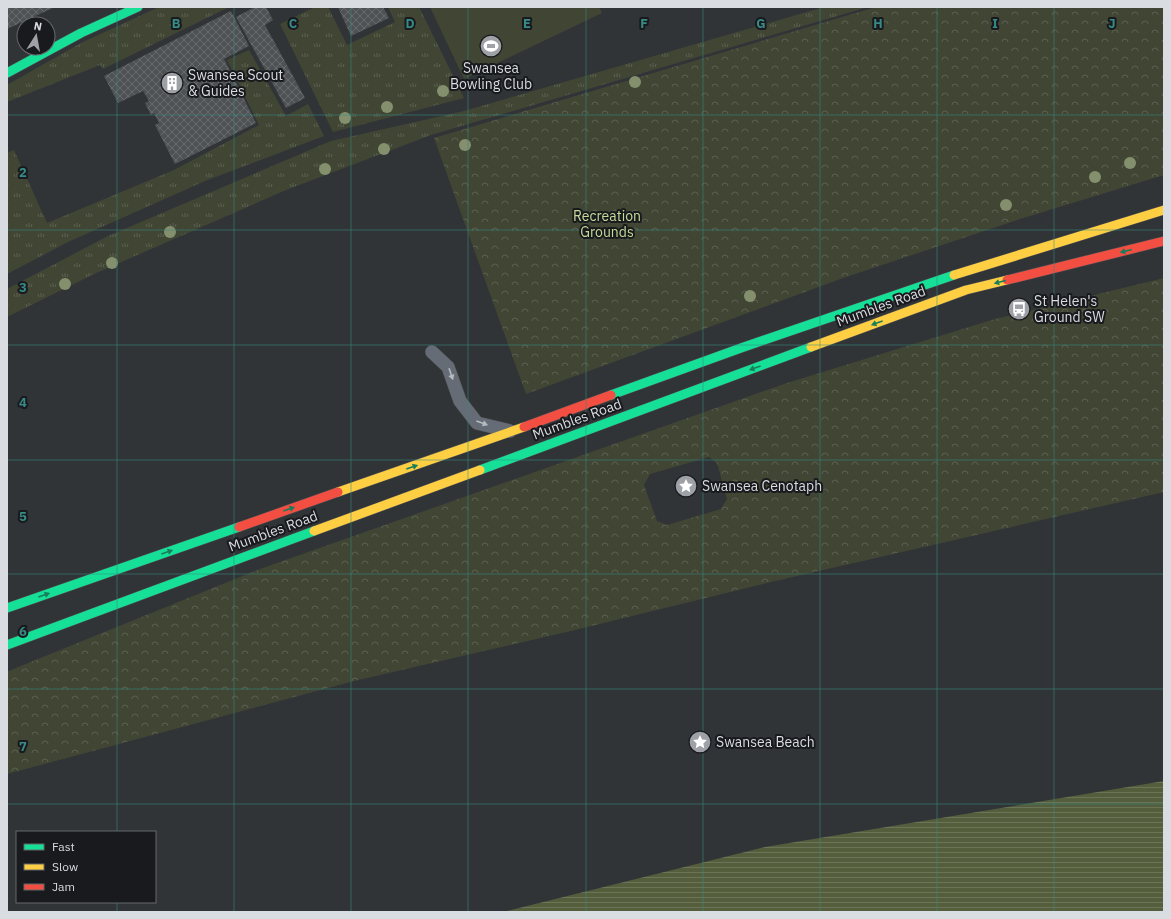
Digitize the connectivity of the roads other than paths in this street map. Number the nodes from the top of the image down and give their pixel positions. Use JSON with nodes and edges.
{"nodes":[{"id":1,"x":138,"y":7,"type":"edge"},
{"id":2,"x":7,"y":73,"type":"edge"},
{"id":3,"x":1164,"y":210,"type":"edge"},
{"id":4,"x":1164,"y":241,"type":"edge"},
{"id":5,"x":432,"y":352,"type":"dead end"},
{"id":6,"x":513,"y":431,"type":"junction"},
{"id":7,"x":7,"y":608,"type":"edge"},
{"id":8,"x":7,"y":645,"type":"edge"}],
"edges":[{"from":1,"to":2,"type":"main road"},
{"from":3,"to":6,"type":"main road","name":"Mumbles Road"},
{"from":4,"to":8,"type":"main road","name":"Mumbles Road","one_way":true},
{"from":5,"to":6,"type":"lane","one_way":true},
{"from":7,"to":6,"type":"main road","name":"Mumbles Road","one_way":true}]}
